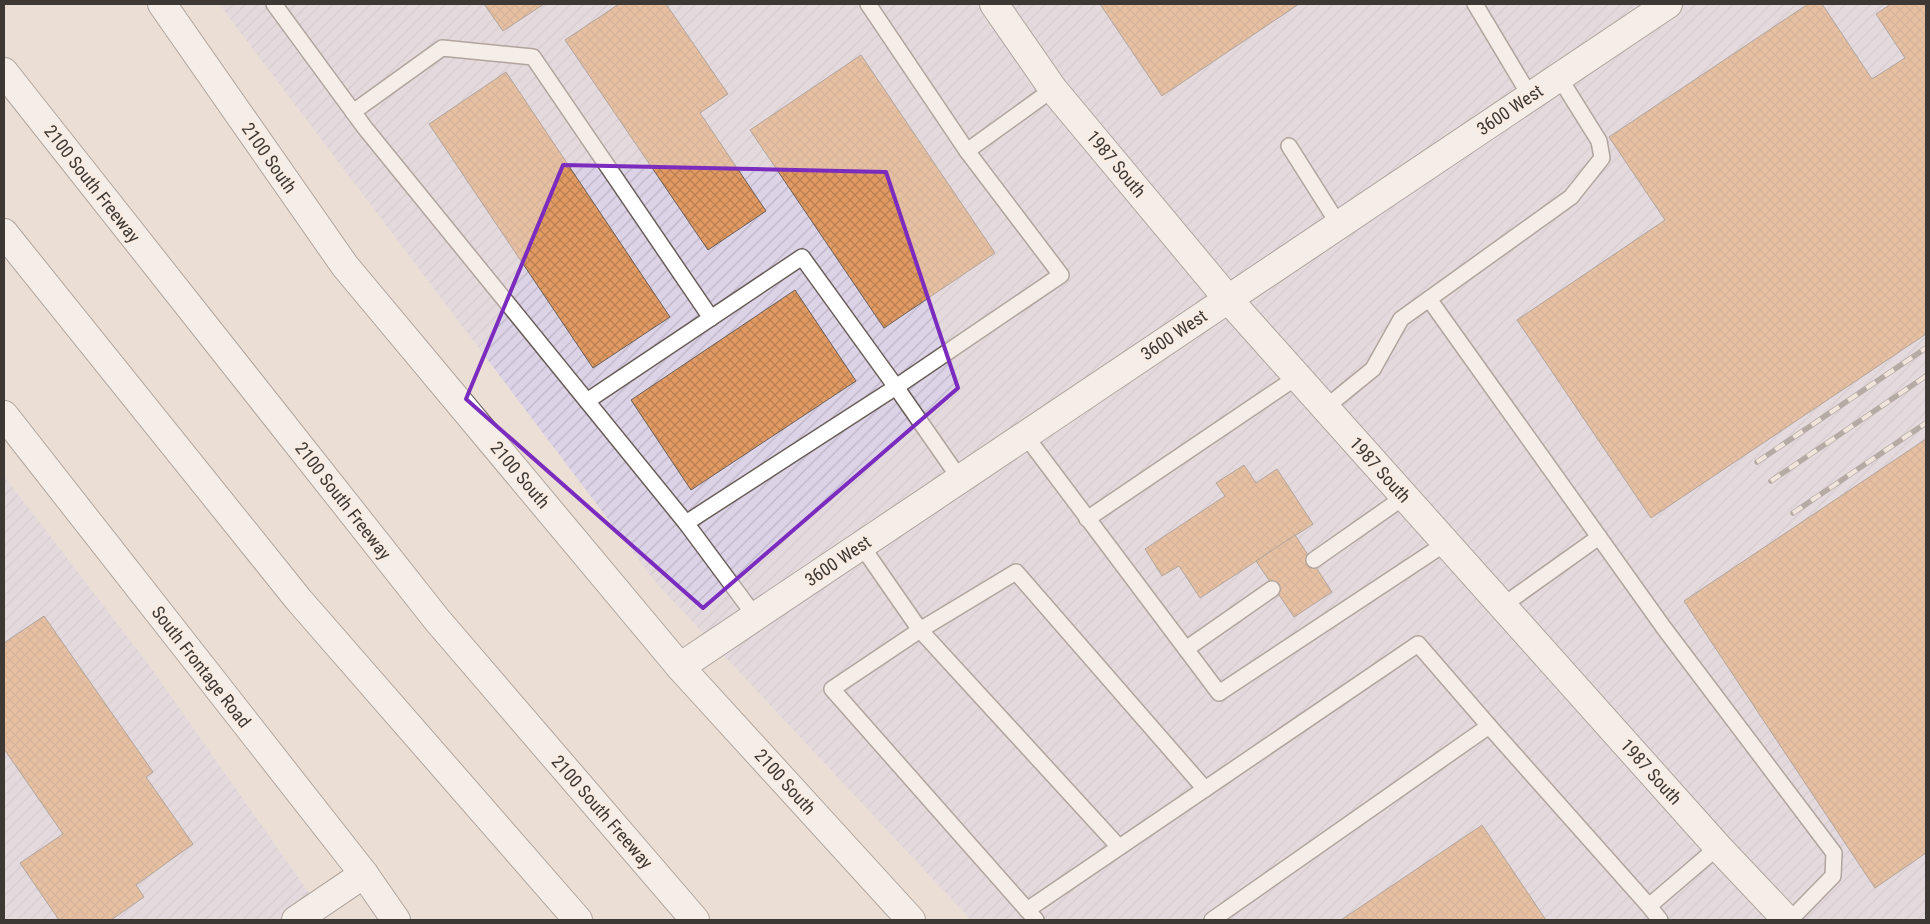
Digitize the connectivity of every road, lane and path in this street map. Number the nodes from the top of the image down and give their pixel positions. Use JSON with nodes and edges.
{"nodes":[{"id":1,"x":162,"y":4,"type":"edge"},
{"id":2,"x":274,"y":4,"type":"edge"},
{"id":3,"x":868,"y":4,"type":"edge"},
{"id":4,"x":994,"y":4,"type":"edge"},
{"id":5,"x":1474,"y":4,"type":"edge"},
{"id":6,"x":1668,"y":4,"type":"edge"},
{"id":7,"x":4,"y":72,"type":"edge"},
{"id":8,"x":1559,"y":77,"type":"junction"},
{"id":9,"x":1053,"y":89,"type":"junction"},
{"id":10,"x":1530,"y":96,"type":"junction"},
{"id":11,"x":353,"y":112,"type":"junction"},
{"id":12,"x":1289,"y":146,"type":"dead end"},
{"id":13,"x":967,"y":151,"type":"junction"},
{"id":14,"x":1339,"y":225,"type":"junction"},
{"id":15,"x":4,"y":233,"type":"edge"},
{"id":16,"x":1228,"y":299,"type":"junction"},
{"id":17,"x":1428,"y":299,"type":"junction"},
{"id":18,"x":711,"y":318,"type":"junction"},
{"id":19,"x":1297,"y":377,"type":"junction"},
{"id":20,"x":896,"y":387,"type":"junction"},
{"id":21,"x":586,"y":401,"type":"junction"},
{"id":22,"x":1325,"y":408,"type":"junction"},
{"id":23,"x":4,"y":415,"type":"edge"},
{"id":24,"x":1025,"y":435,"type":"junction"},
{"id":25,"x":960,"y":479,"type":"junction"},
{"id":26,"x":1404,"y":497,"type":"junction"},
{"id":27,"x":1087,"y":519,"type":"junction"},
{"id":28,"x":686,"y":523,"type":"junction"},
{"id":29,"x":1599,"y":537,"type":"junction"},
{"id":30,"x":1446,"y":543,"type":"junction"},
{"id":31,"x":861,"y":545,"type":"junction"},
{"id":32,"x":1314,"y":560,"type":"dead end"},
{"id":33,"x":1272,"y":589,"type":"dead end"},
{"id":34,"x":1502,"y":606,"type":"junction"},
{"id":35,"x":755,"y":616,"type":"junction"},
{"id":36,"x":920,"y":630,"type":"junction"},
{"id":37,"x":1186,"y":649,"type":"junction"},
{"id":38,"x":680,"y":667,"type":"junction"},
{"id":39,"x":1489,"y":726,"type":"junction"},
{"id":40,"x":1204,"y":790,"type":"junction"},
{"id":41,"x":1119,"y":847,"type":"junction"},
{"id":42,"x":1718,"y":847,"type":"junction"},
{"id":43,"x":364,"y":874,"type":"junction"},
{"id":44,"x":1649,"y":906,"type":"junction"},
{"id":45,"x":1031,"y":915,"type":"edge"},
{"id":46,"x":296,"y":920,"type":"edge"},
{"id":47,"x":396,"y":920,"type":"edge"},
{"id":48,"x":578,"y":920,"type":"edge"},
{"id":49,"x":695,"y":920,"type":"edge"},
{"id":50,"x":911,"y":920,"type":"edge"},
{"id":51,"x":1212,"y":920,"type":"edge"},
{"id":52,"x":1660,"y":920,"type":"edge"},
{"id":53,"x":1788,"y":920,"type":"edge"}],
"edges":[{"from":1,"to":38,"type":"main road","name":"2100 South"},
{"from":2,"to":11,"type":"lane"},
{"from":3,"to":13,"type":"lane"},
{"from":4,"to":9,"type":"main road","name":"1987 South"},
{"from":5,"to":10,"type":"lane"},
{"from":6,"to":8,"type":"main road","name":"3600 West"},
{"from":7,"to":49,"type":"main road","name":"2100 South Freeway"},
{"from":8,"to":10,"type":"main road","name":"3600 West"},
{"from":8,"to":17,"type":"lane"},
{"from":9,"to":13,"type":"lane"},
{"from":9,"to":16,"type":"main road","name":"1987 South"},
{"from":10,"to":14,"type":"main road","name":"3600 West"},
{"from":11,"to":18,"type":"lane"},
{"from":11,"to":21,"type":"lane"},
{"from":12,"to":14,"type":"lane"},
{"from":13,"to":20,"type":"lane"},
{"from":14,"to":16,"type":"main road","name":"3600 West"},
{"from":15,"to":48,"type":"main road"},
{"from":16,"to":19,"type":"main road","name":"1987 South"},
{"from":16,"to":24,"type":"main road","name":"3600 West"},
{"from":17,"to":22,"type":"lane"},
{"from":17,"to":29,"type":"lane"},
{"from":18,"to":20,"type":"lane"},
{"from":18,"to":21,"type":"lane"},
{"from":19,"to":22,"type":"main road","name":"1987 South"},
{"from":19,"to":27,"type":"lane"},
{"from":20,"to":25,"type":"lane"},
{"from":20,"to":28,"type":"lane"},
{"from":21,"to":28,"type":"lane"},
{"from":22,"to":26,"type":"main road","name":"1987 South"},
{"from":23,"to":43,"type":"main road","name":"South Frontage Road"},
{"from":24,"to":25,"type":"main road","name":"3600 West"},
{"from":24,"to":27,"type":"lane"},
{"from":25,"to":31,"type":"main road","name":"3600 West"},
{"from":26,"to":30,"type":"main road","name":"1987 South"},
{"from":26,"to":32,"type":"lane"},
{"from":27,"to":37,"type":"lane"},
{"from":28,"to":35,"type":"lane"},
{"from":29,"to":34,"type":"lane"},
{"from":29,"to":53,"type":"lane"},
{"from":30,"to":34,"type":"main road","name":"1987 South"},
{"from":30,"to":37,"type":"lane"},
{"from":31,"to":35,"type":"main road","name":"3600 West"},
{"from":31,"to":36,"type":"lane"},
{"from":33,"to":37,"type":"lane"},
{"from":34,"to":42,"type":"main road","name":"1987 South"},
{"from":35,"to":38,"type":"main road","name":"3600 West"},
{"from":36,"to":40,"type":"lane"},
{"from":36,"to":41,"type":"lane"},
{"from":36,"to":45,"type":"lane"},
{"from":38,"to":50,"type":"main road","name":"2100 South"},
{"from":39,"to":40,"type":"lane"},
{"from":39,"to":44,"type":"lane"},
{"from":39,"to":51,"type":"lane"},
{"from":40,"to":41,"type":"lane"},
{"from":41,"to":45,"type":"lane"},
{"from":42,"to":44,"type":"lane"},
{"from":42,"to":53,"type":"main road","name":"1987 South"},
{"from":43,"to":46,"type":"main road"},
{"from":43,"to":47,"type":"main road","name":"South Frontage Road"},
{"from":44,"to":52,"type":"lane"}]}
